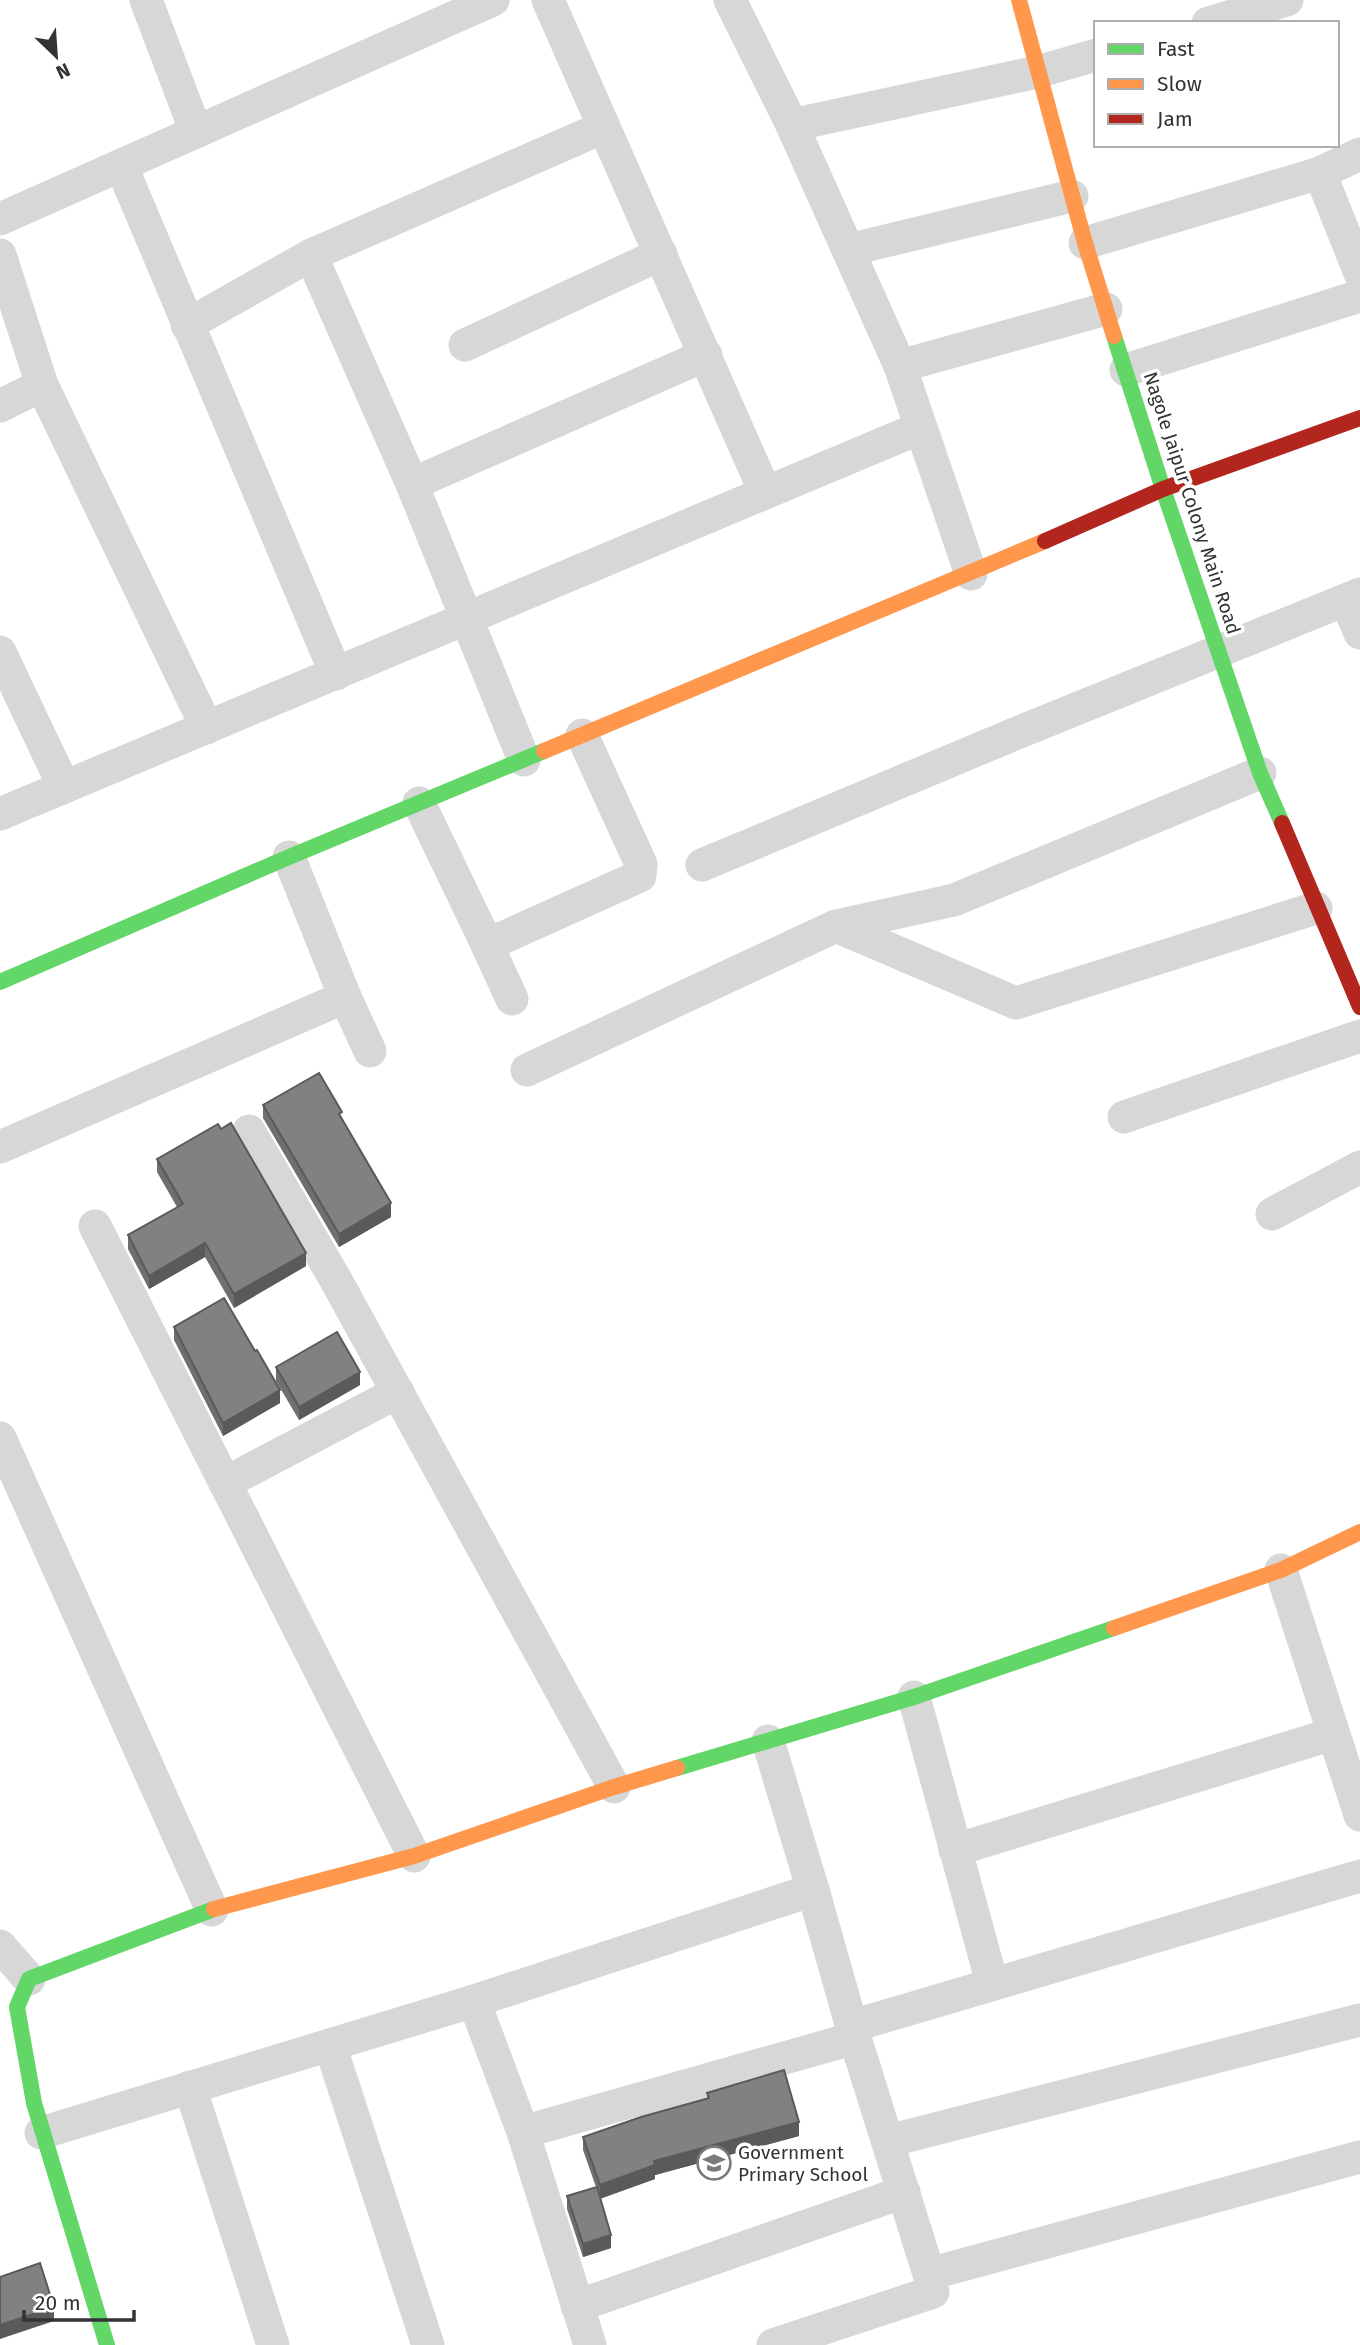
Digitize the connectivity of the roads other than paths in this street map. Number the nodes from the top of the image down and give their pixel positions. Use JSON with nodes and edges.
{"nodes":[{"id":1,"x":146,"y":0,"type":"edge"},
{"id":2,"x":493,"y":0,"type":"edge"},
{"id":3,"x":548,"y":0,"type":"edge"},
{"id":4,"x":730,"y":0,"type":"edge"},
{"id":5,"x":1019,"y":0,"type":"edge"},
{"id":6,"x":1287,"y":0,"type":"edge"},
{"id":7,"x":1215,"y":21,"type":"edge"},
{"id":8,"x":1094,"y":56,"type":"edge"},
{"id":9,"x":1037,"y":72,"type":"junction"},
{"id":10,"x":792,"y":125,"type":"junction"},
{"id":11,"x":604,"y":127,"type":"junction"},
{"id":12,"x":196,"y":132,"type":"junction"},
{"id":13,"x":1360,"y":154,"type":"edge"},
{"id":14,"x":121,"y":165,"type":"junction"},
{"id":15,"x":1320,"y":173,"type":"junction"},
{"id":16,"x":1072,"y":197,"type":"junction"},
{"id":17,"x":0,"y":219,"type":"edge"},
{"id":18,"x":1085,"y":243,"type":"junction"},
{"id":19,"x":848,"y":250,"type":"junction"},
{"id":20,"x":662,"y":254,"type":"junction"},
{"id":21,"x":0,"y":255,"type":"edge"},
{"id":22,"x":311,"y":256,"type":"junction"},
{"id":23,"x":1360,"y":273,"type":"edge"},
{"id":24,"x":1360,"y":296,"type":"edge"},
{"id":25,"x":1105,"y":309,"type":"junction"},
{"id":26,"x":187,"y":324,"type":"junction"},
{"id":27,"x":465,"y":345,"type":"dead end"},
{"id":28,"x":706,"y":355,"type":"junction"},
{"id":29,"x":900,"y":366,"type":"junction"},
{"id":30,"x":1126,"y":370,"type":"junction"},
{"id":31,"x":42,"y":385,"type":"junction"},
{"id":32,"x":0,"y":406,"type":"edge"},
{"id":33,"x":1360,"y":418,"type":"edge"},
{"id":34,"x":920,"y":428,"type":"junction"},
{"id":35,"x":412,"y":484,"type":"junction"},
{"id":36,"x":1163,"y":489,"type":"junction"},
{"id":37,"x":765,"y":492,"type":"junction"},
{"id":38,"x":971,"y":574,"type":"junction"},
{"id":39,"x":1353,"y":597,"type":"edge"},
{"id":40,"x":467,"y":619,"type":"junction"},
{"id":41,"x":1360,"y":633,"type":"edge"},
{"id":42,"x":1220,"y":653,"type":"junction"},
{"id":43,"x":0,"y":654,"type":"edge"},
{"id":44,"x":336,"y":674,"type":"junction"},
{"id":45,"x":207,"y":728,"type":"junction"},
{"id":46,"x":582,"y":735,"type":"junction"},
{"id":47,"x":524,"y":760,"type":"junction"},
{"id":48,"x":1259,"y":773,"type":"junction"},
{"id":49,"x":64,"y":787,"type":"junction"},
{"id":50,"x":419,"y":803,"type":"junction"},
{"id":51,"x":0,"y":814,"type":"edge"},
{"id":52,"x":289,"y":857,"type":"junction"},
{"id":53,"x":702,"y":865,"type":"dead end"},
{"id":54,"x":1316,"y":908,"type":"junction"},
{"id":55,"x":836,"y":926,"type":"junction"},
{"id":56,"x":484,"y":938,"type":"junction"},
{"id":57,"x":0,"y":982,"type":"edge"},
{"id":58,"x":345,"y":996,"type":"junction"},
{"id":59,"x":512,"y":999,"type":"dead end"},
{"id":60,"x":1360,"y":1007,"type":"edge"},
{"id":61,"x":1360,"y":1036,"type":"edge"},
{"id":62,"x":370,"y":1051,"type":"dead end"},
{"id":63,"x":527,"y":1070,"type":"dead end"},
{"id":64,"x":1124,"y":1117,"type":"dead end"},
{"id":65,"x":249,"y":1131,"type":"dead end"},
{"id":66,"x":0,"y":1147,"type":"edge"},
{"id":67,"x":1360,"y":1167,"type":"edge"},
{"id":68,"x":1272,"y":1214,"type":"dead end"},
{"id":69,"x":95,"y":1226,"type":"dead end"},
{"id":70,"x":398,"y":1392,"type":"junction"},
{"id":71,"x":0,"y":1438,"type":"edge"},
{"id":72,"x":225,"y":1483,"type":"junction"},
{"id":73,"x":1360,"y":1532,"type":"edge"},
{"id":74,"x":1281,"y":1570,"type":"junction"},
{"id":75,"x":914,"y":1697,"type":"junction"},
{"id":76,"x":1333,"y":1734,"type":"junction"},
{"id":77,"x":768,"y":1741,"type":"junction"},
{"id":78,"x":614,"y":1787,"type":"junction"},
{"id":79,"x":1360,"y":1815,"type":"edge"},
{"id":80,"x":955,"y":1850,"type":"junction"},
{"id":81,"x":414,"y":1856,"type":"junction"},
{"id":82,"x":1360,"y":1876,"type":"edge"},
{"id":83,"x":813,"y":1890,"type":"junction"},
{"id":84,"x":212,"y":1910,"type":"junction"},
{"id":85,"x":0,"y":1945,"type":"edge"},
{"id":86,"x":29,"y":1979,"type":"junction"},
{"id":87,"x":992,"y":1983,"type":"junction"},
{"id":88,"x":474,"y":2001,"type":"junction"},
{"id":89,"x":1360,"y":2020,"type":"edge"},
{"id":90,"x":854,"y":2032,"type":"junction"},
{"id":91,"x":330,"y":2045,"type":"junction"},
{"id":92,"x":190,"y":2087,"type":"junction"},
{"id":93,"x":523,"y":2132,"type":"junction"},
{"id":94,"x":41,"y":2133,"type":"junction"},
{"id":95,"x":888,"y":2141,"type":"junction"},
{"id":96,"x":1360,"y":2157,"type":"edge"},
{"id":97,"x":904,"y":2192,"type":"junction"},
{"id":98,"x":929,"y":2274,"type":"junction"},
{"id":99,"x":578,"y":2306,"type":"junction"},
{"id":100,"x":107,"y":2345,"type":"edge"},
{"id":101,"x":273,"y":2345,"type":"edge"},
{"id":102,"x":428,"y":2345,"type":"edge"},
{"id":103,"x":590,"y":2345,"type":"edge"},
{"id":104,"x":773,"y":2345,"type":"edge"}],
"edges":[{"from":1,"to":12,"type":"street"},
{"from":2,"to":12,"type":"street"},
{"from":3,"to":11,"type":"street"},
{"from":4,"to":10,"type":"street"},
{"from":5,"to":9,"type":"street","name":"Nagole Jaipur Colony Main Road"},
{"from":6,"to":7,"type":"street"},
{"from":8,"to":9,"type":"street"},
{"from":9,"to":10,"type":"street"},
{"from":9,"to":16,"type":"street","name":"Nagole Jaipur Colony Main Road"},
{"from":10,"to":19,"type":"street"},
{"from":11,"to":20,"type":"street"},
{"from":11,"to":22,"type":"street"},
{"from":12,"to":14,"type":"street"},
{"from":13,"to":15,"type":"street"},
{"from":14,"to":17,"type":"street"},
{"from":14,"to":26,"type":"street"},
{"from":15,"to":18,"type":"street"},
{"from":15,"to":23,"type":"street"},
{"from":16,"to":18,"type":"street","name":"Nagole Jaipur Colony Main Road"},
{"from":16,"to":19,"type":"street"},
{"from":18,"to":25,"type":"street","name":"Nagole Jaipur Colony Main Road"},
{"from":19,"to":29,"type":"street"},
{"from":20,"to":27,"type":"street"},
{"from":20,"to":28,"type":"street"},
{"from":21,"to":31,"type":"street"},
{"from":22,"to":26,"type":"street"},
{"from":22,"to":35,"type":"street"},
{"from":24,"to":30,"type":"street"},
{"from":25,"to":29,"type":"street"},
{"from":25,"to":30,"type":"street","name":"Nagole Jaipur Colony Main Road"},
{"from":26,"to":44,"type":"street"},
{"from":28,"to":35,"type":"street"},
{"from":28,"to":37,"type":"street"},
{"from":29,"to":34,"type":"street"},
{"from":30,"to":36,"type":"street","name":"Nagole Jaipur Colony Main Road"},
{"from":31,"to":32,"type":"street"},
{"from":31,"to":45,"type":"street"},
{"from":33,"to":36,"type":"street"},
{"from":34,"to":37,"type":"street"},
{"from":34,"to":38,"type":"street"},
{"from":35,"to":40,"type":"street"},
{"from":36,"to":38,"type":"street"},
{"from":36,"to":42,"type":"street","name":"Nagole Jaipur Colony Main Road"},
{"from":37,"to":40,"type":"street"},
{"from":38,"to":46,"type":"street"},
{"from":39,"to":41,"type":"street"},
{"from":39,"to":42,"type":"street"},
{"from":40,"to":44,"type":"street"},
{"from":40,"to":47,"type":"street"},
{"from":42,"to":48,"type":"street","name":"Nagole Jaipur Colony Main Road"},
{"from":42,"to":53,"type":"street"},
{"from":43,"to":49,"type":"street"},
{"from":44,"to":45,"type":"street"},
{"from":45,"to":49,"type":"street"},
{"from":46,"to":47,"type":"street"},
{"from":46,"to":56,"type":"street"},
{"from":47,"to":50,"type":"street"},
{"from":48,"to":54,"type":"street","name":"Nagole Jaipur Colony Main Road"},
{"from":48,"to":55,"type":"street"},
{"from":49,"to":51,"type":"street"},
{"from":50,"to":52,"type":"street"},
{"from":50,"to":56,"type":"street"},
{"from":52,"to":57,"type":"street"},
{"from":52,"to":58,"type":"street"},
{"from":54,"to":55,"type":"street"},
{"from":54,"to":60,"type":"street","name":"Nagole Jaipur Colony Main Road"},
{"from":55,"to":63,"type":"street"},
{"from":56,"to":59,"type":"street"},
{"from":58,"to":62,"type":"street"},
{"from":58,"to":66,"type":"street"},
{"from":61,"to":64,"type":"street"},
{"from":65,"to":70,"type":"street"},
{"from":67,"to":68,"type":"street"},
{"from":69,"to":72,"type":"street"},
{"from":70,"to":72,"type":"street"},
{"from":70,"to":78,"type":"street"},
{"from":71,"to":84,"type":"street"},
{"from":72,"to":81,"type":"street"},
{"from":73,"to":74,"type":"street"},
{"from":74,"to":75,"type":"street"},
{"from":74,"to":76,"type":"street"},
{"from":75,"to":77,"type":"street"},
{"from":75,"to":80,"type":"street"},
{"from":76,"to":79,"type":"street"},
{"from":76,"to":80,"type":"street"},
{"from":77,"to":78,"type":"street"},
{"from":77,"to":83,"type":"street"},
{"from":78,"to":81,"type":"street"},
{"from":80,"to":87,"type":"street"},
{"from":81,"to":84,"type":"street"},
{"from":82,"to":87,"type":"street"},
{"from":83,"to":88,"type":"street"},
{"from":83,"to":90,"type":"street"},
{"from":84,"to":86,"type":"street"},
{"from":85,"to":86,"type":"street"},
{"from":86,"to":94,"type":"street"},
{"from":87,"to":90,"type":"street"},
{"from":88,"to":91,"type":"street"},
{"from":88,"to":93,"type":"street"},
{"from":89,"to":95,"type":"street"},
{"from":90,"to":93,"type":"street"},
{"from":90,"to":95,"type":"street"},
{"from":91,"to":92,"type":"street"},
{"from":91,"to":102,"type":"street"},
{"from":92,"to":94,"type":"street"},
{"from":92,"to":101,"type":"street"},
{"from":93,"to":99,"type":"street"},
{"from":94,"to":100,"type":"street"},
{"from":95,"to":97,"type":"street"},
{"from":96,"to":98,"type":"street"},
{"from":97,"to":98,"type":"street"},
{"from":97,"to":99,"type":"street"},
{"from":98,"to":104,"type":"street"},
{"from":99,"to":103,"type":"street"}]}
